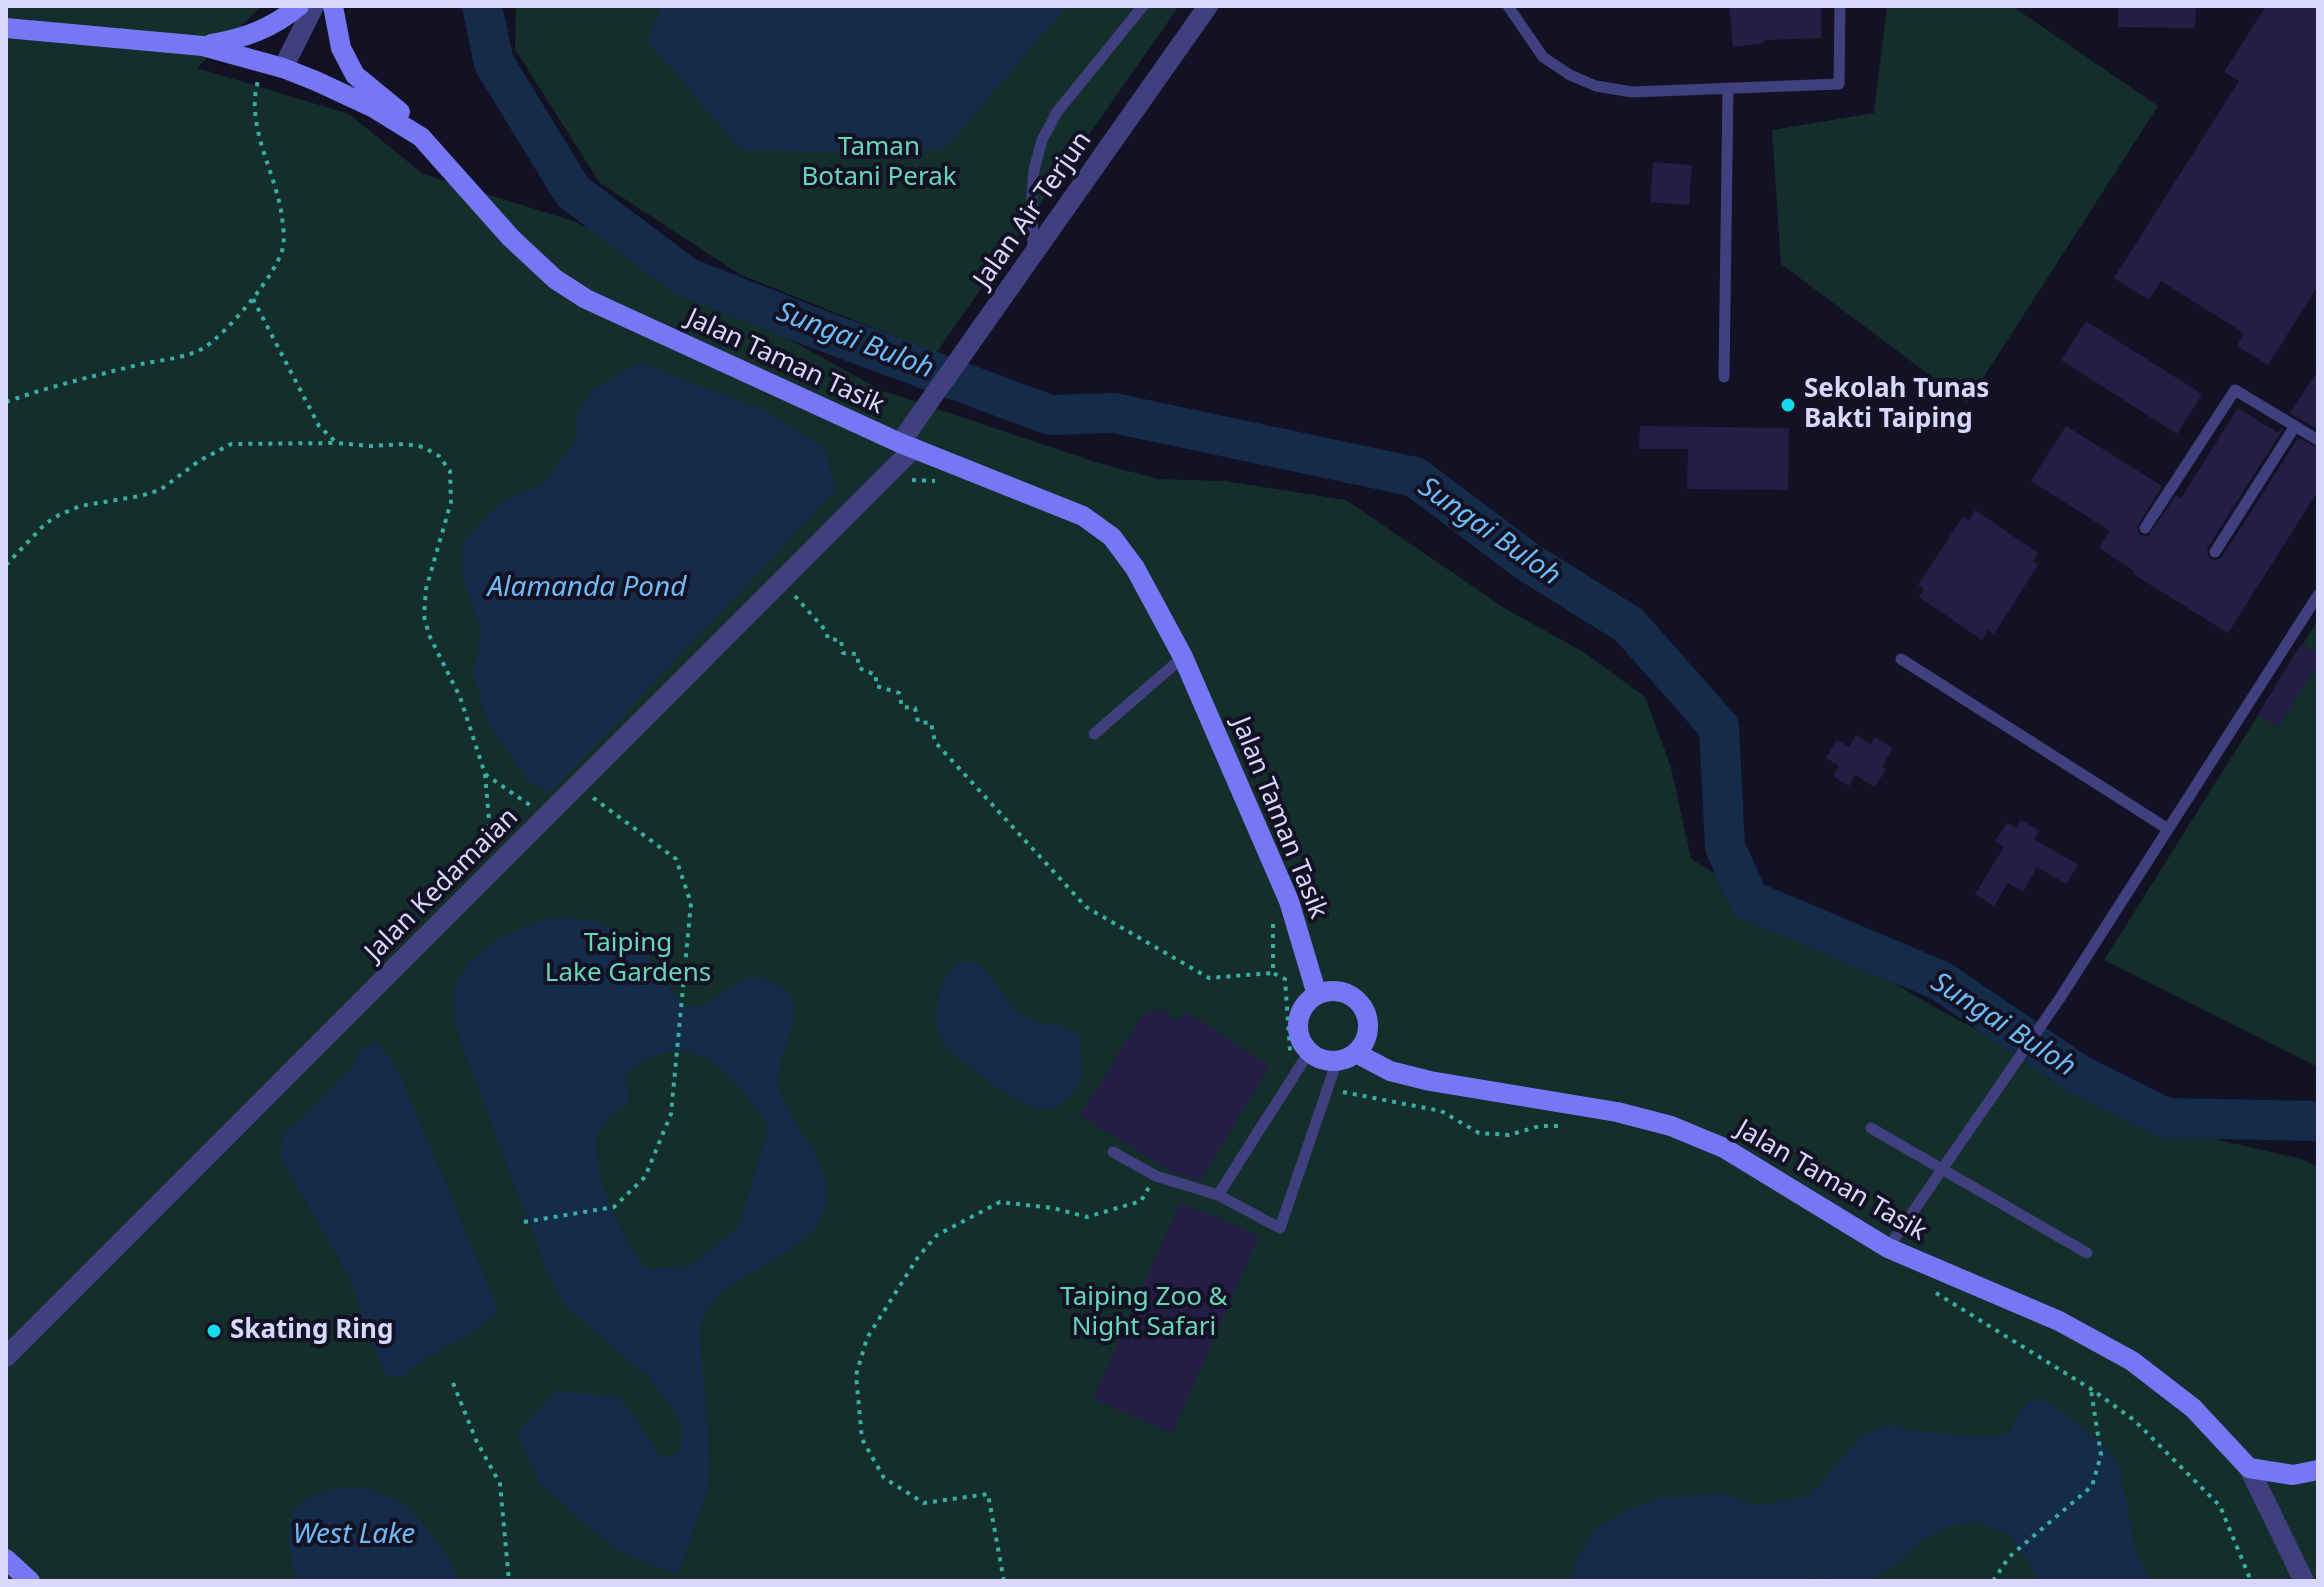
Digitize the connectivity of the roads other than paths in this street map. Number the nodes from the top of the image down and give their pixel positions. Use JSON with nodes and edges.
{"nodes":[{"id":1,"x":299,"y":6,"type":"edge"},
{"id":2,"x":314,"y":6,"type":"edge"},
{"id":3,"x":333,"y":6,"type":"edge"},
{"id":4,"x":1143,"y":6,"type":"edge"},
{"id":5,"x":1208,"y":6,"type":"edge"},
{"id":6,"x":1508,"y":6,"type":"edge"},
{"id":7,"x":1840,"y":6,"type":"edge"},
{"id":8,"x":6,"y":28,"type":"edge"},
{"id":9,"x":203,"y":46,"type":"junction"},
{"id":10,"x":283,"y":68,"type":"junction"},
{"id":11,"x":1728,"y":88,"type":"junction"},
{"id":12,"x":421,"y":137,"type":"junction"},
{"id":13,"x":1034,"y":254,"type":"junction"},
{"id":14,"x":1724,"y":377,"type":"dead end"},
{"id":15,"x":2295,"y":426,"type":"junction"},
{"id":16,"x":2318,"y":440,"type":"edge"},
{"id":17,"x":907,"y":446,"type":"junction"},
{"id":18,"x":2145,"y":528,"type":"dead end"},
{"id":19,"x":2215,"y":552,"type":"dead end"},
{"id":20,"x":2318,"y":595,"type":"edge"},
{"id":21,"x":1183,"y":657,"type":"junction"},
{"id":22,"x":1901,"y":659,"type":"dead end"},
{"id":23,"x":1094,"y":734,"type":"dead end"},
{"id":24,"x":2168,"y":829,"type":"junction"},
{"id":25,"x":1317,"y":995,"type":"junction"},
{"id":26,"x":1309,"y":1052,"type":"junction"},
{"id":27,"x":1347,"y":1057,"type":"junction"},
{"id":28,"x":1871,"y":1128,"type":"dead end"},
{"id":29,"x":1113,"y":1152,"type":"dead end"},
{"id":30,"x":1943,"y":1170,"type":"junction"},
{"id":31,"x":1218,"y":1195,"type":"junction"},
{"id":32,"x":1888,"y":1248,"type":"junction"},
{"id":33,"x":2087,"y":1253,"type":"dead end"},
{"id":34,"x":6,"y":1357,"type":"edge"},
{"id":35,"x":2249,"y":1468,"type":"junction"},
{"id":36,"x":2318,"y":1470,"type":"edge"},
{"id":37,"x":6,"y":1559,"type":"edge"},
{"id":38,"x":30,"y":1581,"type":"edge"},
{"id":39,"x":2304,"y":1581,"type":"edge"}],
"edges":[{"from":1,"to":9,"type":"street"},
{"from":2,"to":10,"type":"street"},
{"from":3,"to":12,"type":"street"},
{"from":4,"to":13,"type":"lane"},
{"from":5,"to":13,"type":"street","name":"Jalan Air Terjun"},
{"from":6,"to":11,"type":"lane"},
{"from":7,"to":11,"type":"lane"},
{"from":8,"to":9,"type":"street","name":"Jalan Taman Tasik"},
{"from":9,"to":10,"type":"street","name":"Jalan Taman Tasik"},
{"from":10,"to":12,"type":"street","name":"Jalan Taman Tasik"},
{"from":11,"to":14,"type":"lane"},
{"from":12,"to":17,"type":"street","name":"Jalan Taman Tasik"},
{"from":13,"to":17,"type":"street","name":"Jalan Air Terjun"},
{"from":15,"to":16,"type":"lane"},
{"from":15,"to":18,"type":"lane"},
{"from":15,"to":19,"type":"lane"},
{"from":17,"to":21,"type":"street","name":"Jalan Taman Tasik"},
{"from":17,"to":34,"type":"street","name":"Jalan Kedamaian"},
{"from":20,"to":24,"type":"lane"},
{"from":21,"to":23,"type":"lane"},
{"from":21,"to":25,"type":"street","name":"Jalan Taman Tasik"},
{"from":22,"to":24,"type":"lane"},
{"from":24,"to":30,"type":"lane"},
{"from":25,"to":26,"type":"street"},
{"from":25,"to":27,"type":"street"},
{"from":26,"to":27,"type":"street","name":"Jalan Taman Tasik"},
{"from":26,"to":31,"type":"lane"},
{"from":27,"to":31,"type":"lane"},
{"from":27,"to":32,"type":"street","name":"Jalan Taman Tasik"},
{"from":28,"to":30,"type":"lane"},
{"from":29,"to":31,"type":"lane"},
{"from":30,"to":32,"type":"lane"},
{"from":30,"to":33,"type":"lane"},
{"from":32,"to":35,"type":"street","name":"Jalan Taman Tasik"},
{"from":35,"to":36,"type":"street"},
{"from":35,"to":39,"type":"street","name":"Jalan Taman Tasik"},
{"from":37,"to":38,"type":"street"}]}
